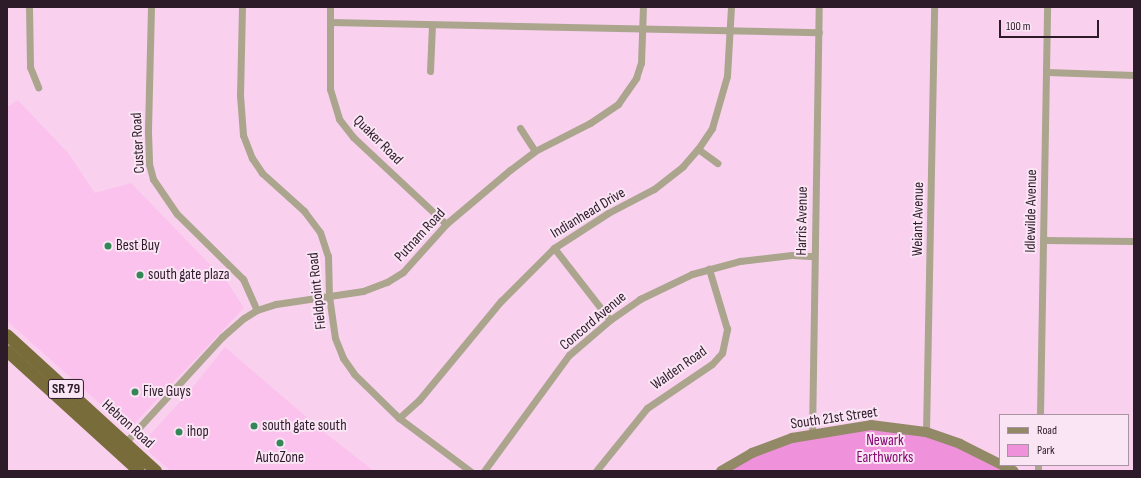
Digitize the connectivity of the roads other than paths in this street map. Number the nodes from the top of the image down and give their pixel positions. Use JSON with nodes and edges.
{"nodes":[{"id":1,"x":29,"y":7,"type":"edge"},
{"id":2,"x":151,"y":7,"type":"edge"},
{"id":3,"x":242,"y":7,"type":"edge"},
{"id":4,"x":330,"y":7,"type":"edge"},
{"id":5,"x":643,"y":7,"type":"edge"},
{"id":6,"x":731,"y":7,"type":"edge"},
{"id":7,"x":819,"y":7,"type":"edge"},
{"id":8,"x":934,"y":7,"type":"edge"},
{"id":9,"x":1047,"y":7,"type":"edge"},
{"id":10,"x":330,"y":22,"type":"junction"},
{"id":11,"x":432,"y":25,"type":"junction"},
{"id":12,"x":642,"y":28,"type":"junction"},
{"id":13,"x":731,"y":30,"type":"junction"},
{"id":14,"x":819,"y":32,"type":"junction"},
{"id":15,"x":430,"y":71,"type":"dead end"},
{"id":16,"x":1047,"y":72,"type":"junction"},
{"id":17,"x":1134,"y":75,"type":"edge"},
{"id":18,"x":38,"y":87,"type":"dead end"},
{"id":19,"x":520,"y":128,"type":"dead end"},
{"id":20,"x":698,"y":149,"type":"junction"},
{"id":21,"x":535,"y":151,"type":"junction"},
{"id":22,"x":717,"y":163,"type":"dead end"},
{"id":23,"x":446,"y":224,"type":"junction"},
{"id":24,"x":1044,"y":240,"type":"junction"},
{"id":25,"x":1134,"y":241,"type":"edge"},
{"id":26,"x":554,"y":248,"type":"junction"},
{"id":27,"x":814,"y":256,"type":"junction"},
{"id":28,"x":709,"y":269,"type":"junction"},
{"id":29,"x":329,"y":296,"type":"junction"},
{"id":30,"x":257,"y":310,"type":"junction"},
{"id":31,"x":610,"y":320,"type":"junction"},
{"id":32,"x":7,"y":335,"type":"edge"},
{"id":33,"x":7,"y":351,"type":"edge"},
{"id":34,"x":1040,"y":414,"type":"edge"},
{"id":35,"x":399,"y":418,"type":"junction"},
{"id":36,"x":926,"y":432,"type":"junction"},
{"id":37,"x":812,"y":435,"type":"junction"},
{"id":38,"x":126,"y":442,"type":"junction"},
{"id":39,"x":117,"y":451,"type":"junction"},
{"id":40,"x":999,"y":464,"type":"edge"},
{"id":41,"x":1003,"y":466,"type":"edge"},
{"id":42,"x":139,"y":471,"type":"edge"},
{"id":43,"x":156,"y":471,"type":"edge"},
{"id":44,"x":470,"y":471,"type":"edge"},
{"id":45,"x":484,"y":471,"type":"edge"},
{"id":46,"x":596,"y":471,"type":"edge"},
{"id":47,"x":721,"y":471,"type":"edge"},
{"id":48,"x":1014,"y":471,"type":"edge"}],
"edges":[{"from":1,"to":18,"type":"street"},
{"from":2,"to":30,"type":"street","name":"Custer Road"},
{"from":3,"to":29,"type":"street","name":"Fieldpoint Road"},
{"from":4,"to":10,"type":"street","name":"Quaker Road"},
{"from":5,"to":12,"type":"street","name":"Putnam Road"},
{"from":6,"to":13,"type":"street","name":"Indianhead Drive"},
{"from":7,"to":14,"type":"street","name":"Harris Avenue"},
{"from":8,"to":36,"type":"street","name":"Weiant Avenue"},
{"from":9,"to":16,"type":"street","name":"Idlewilde Avenue"},
{"from":10,"to":11,"type":"street"},
{"from":10,"to":23,"type":"street","name":"Quaker Road"},
{"from":11,"to":12,"type":"street"},
{"from":11,"to":15,"type":"street"},
{"from":12,"to":13,"type":"street"},
{"from":12,"to":21,"type":"street","name":"Putnam Road"},
{"from":13,"to":14,"type":"street"},
{"from":13,"to":20,"type":"street","name":"Indianhead Drive"},
{"from":14,"to":27,"type":"street","name":"Harris Avenue"},
{"from":16,"to":17,"type":"street"},
{"from":16,"to":24,"type":"street","name":"Idlewilde Avenue"},
{"from":19,"to":21,"type":"street"},
{"from":20,"to":22,"type":"street"},
{"from":20,"to":26,"type":"street","name":"Indianhead Drive"},
{"from":21,"to":23,"type":"street","name":"Putnam Road"},
{"from":23,"to":29,"type":"street","name":"Putnam Road"},
{"from":24,"to":25,"type":"street"},
{"from":24,"to":34,"type":"street","name":"Idlewilde Avenue"},
{"from":26,"to":31,"type":"street"},
{"from":26,"to":35,"type":"street","name":"Indianhead Drive"},
{"from":27,"to":28,"type":"street","name":"Concord Avenue"},
{"from":27,"to":37,"type":"street","name":"Harris Avenue"},
{"from":28,"to":31,"type":"street","name":"Concord Avenue"},
{"from":28,"to":46,"type":"street","name":"Walden Road"},
{"from":29,"to":30,"type":"street","name":"Putnam Road"},
{"from":29,"to":35,"type":"street","name":"Fieldpoint Road"},
{"from":30,"to":38,"type":"street","name":"Putnam Road"},
{"from":31,"to":45,"type":"street","name":"Concord Avenue"},
{"from":32,"to":38,"type":"highway","name":"Hebron Road","number":"SR 79"},
{"from":33,"to":39,"type":"highway","name":"Hebron Road","number":"SR 79"},
{"from":35,"to":44,"type":"street","name":"Fieldpoint Road"},
{"from":36,"to":37,"type":"main road","name":"South 21st Street"},
{"from":36,"to":40,"type":"main road","name":"South 21st Street"},
{"from":37,"to":47,"type":"main road","name":"South 21st Street"},
{"from":38,"to":39,"type":"street","name":"Putnam Road"},
{"from":38,"to":43,"type":"highway","name":"Hebron Road","number":"SR 79"},
{"from":39,"to":42,"type":"highway","name":"Hebron Road","number":"SR 79"},
{"from":41,"to":48,"type":"main road","name":"South 21st Street"}]}
